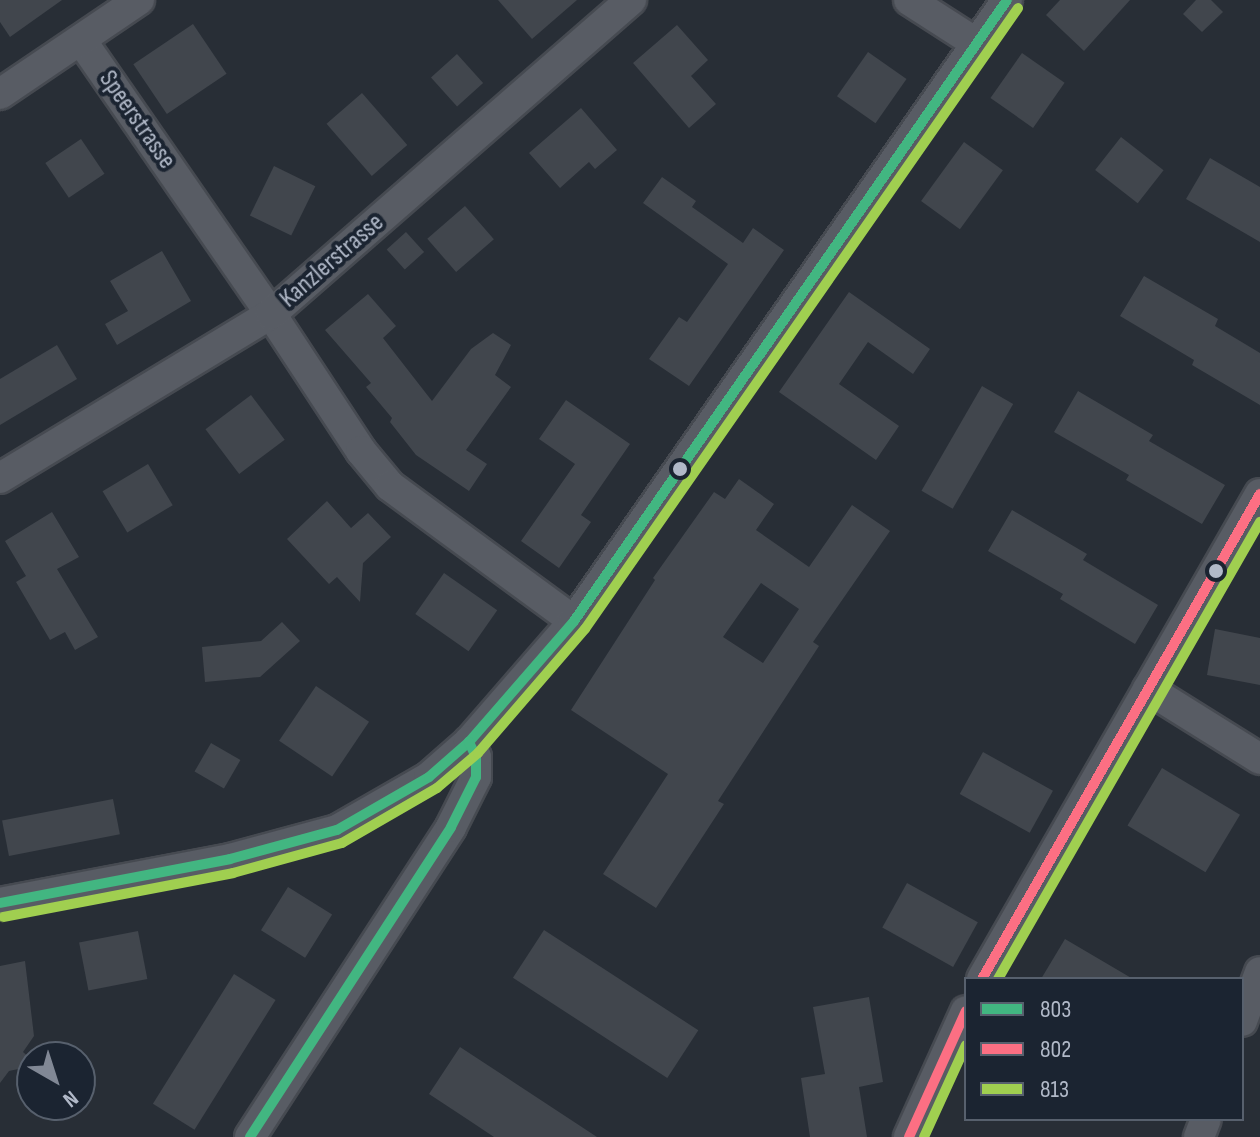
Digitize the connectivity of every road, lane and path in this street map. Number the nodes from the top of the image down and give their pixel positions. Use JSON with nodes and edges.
{"nodes":[{"id":1,"x":139,"y":0,"type":"edge"},
{"id":2,"x":631,"y":0,"type":"edge"},
{"id":3,"x":909,"y":0,"type":"edge"},
{"id":4,"x":1007,"y":0,"type":"edge"},
{"id":5,"x":81,"y":40,"type":"junction"},
{"id":6,"x":976,"y":43,"type":"junction"},
{"id":7,"x":0,"y":94,"type":"edge"},
{"id":8,"x":271,"y":314,"type":"junction"},
{"id":9,"x":0,"y":478,"type":"edge"},
{"id":10,"x":1260,"y":494,"type":"edge"},
{"id":11,"x":574,"y":621,"type":"junction"},
{"id":12,"x":1148,"y":689,"type":"junction"},
{"id":13,"x":469,"y":742,"type":"junction"},
{"id":14,"x":1260,"y":759,"type":"edge"},
{"id":15,"x":0,"y":903,"type":"edge"},
{"id":16,"x":1260,"y":972,"type":"edge"},
{"id":17,"x":983,"y":977,"type":"edge"},
{"id":18,"x":964,"y":1015,"type":"edge"},
{"id":19,"x":1244,"y":1016,"type":"edge"},
{"id":20,"x":250,"y":1137,"type":"edge"},
{"id":21,"x":909,"y":1137,"type":"edge"}],
"edges":[{"from":1,"to":5,"type":"street"},
{"from":2,"to":8,"type":"street","name":"Kanzlerstrasse"},
{"from":3,"to":6,"type":"street"},
{"from":4,"to":6,"type":"street"},
{"from":5,"to":7,"type":"street"},
{"from":5,"to":8,"type":"street","name":"Speerstrasse"},
{"from":6,"to":11,"type":"street"},
{"from":8,"to":9,"type":"street","name":"Kanzlerstrasse"},
{"from":8,"to":11,"type":"street","name":"Speerstrasse"},
{"from":10,"to":12,"type":"street"},
{"from":11,"to":13,"type":"street"},
{"from":12,"to":14,"type":"street"},
{"from":12,"to":17,"type":"street"},
{"from":13,"to":15,"type":"street"},
{"from":13,"to":20,"type":"street"},
{"from":16,"to":19,"type":"street"},
{"from":18,"to":21,"type":"street"}]}
